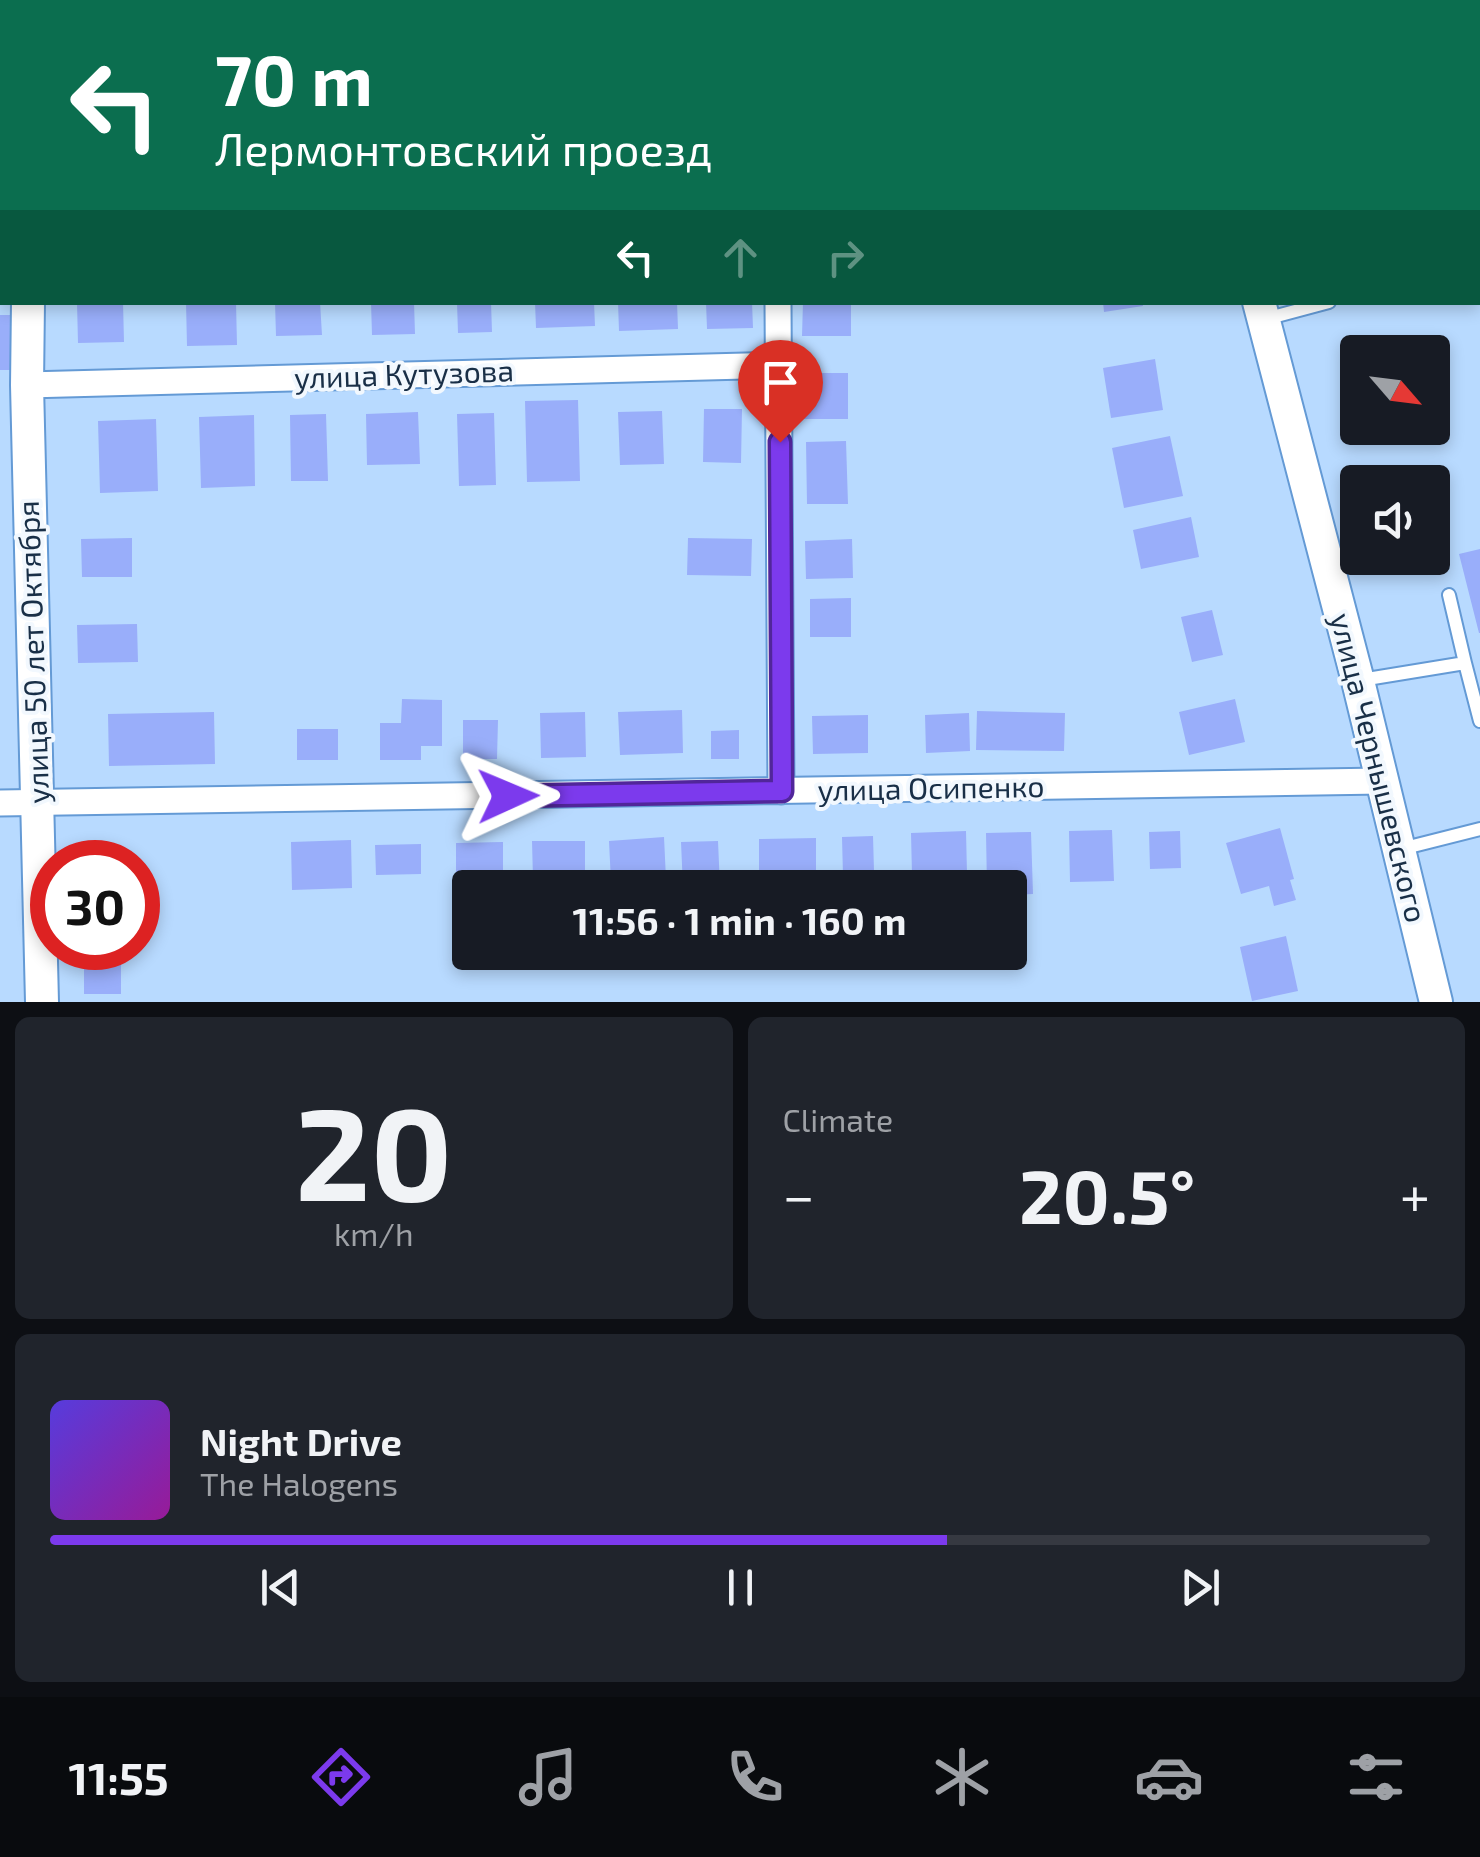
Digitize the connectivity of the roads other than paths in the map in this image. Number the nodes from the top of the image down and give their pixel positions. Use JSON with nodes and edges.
{"nodes":[{"id":1,"x":28,"y":305,"type":"edge"},
{"id":2,"x":778,"y":305,"type":"edge"},
{"id":3,"x":1306,"y":305,"type":"edge"},
{"id":4,"x":1261,"y":311,"type":"edge"},
{"id":5,"x":780,"y":364,"type":"junction"},
{"id":6,"x":27,"y":385,"type":"junction"},
{"id":7,"x":1449,"y":596,"type":"dead end"},
{"id":8,"x":1465,"y":663,"type":"junction"},
{"id":9,"x":1358,"y":680,"type":"junction"},
{"id":10,"x":1480,"y":721,"type":"edge"},
{"id":11,"x":1382,"y":781,"type":"junction"},
{"id":12,"x":782,"y":791,"type":"junction"},
{"id":13,"x":0,"y":802,"type":"edge"},
{"id":14,"x":38,"y":802,"type":"junction"},
{"id":15,"x":1480,"y":829,"type":"edge"},
{"id":16,"x":1398,"y":850,"type":"junction"},
{"id":17,"x":42,"y":1002,"type":"edge"},
{"id":18,"x":1436,"y":1002,"type":"edge"}],
"edges":[{"from":1,"to":6,"type":"main road","name":"улица 50 лет Октября"},
{"from":2,"to":5,"type":"street"},
{"from":3,"to":4,"type":"lane"},
{"from":4,"to":9,"type":"main road","name":"улица Чернышевского"},
{"from":5,"to":6,"type":"street","name":"улица Кутузова"},
{"from":5,"to":12,"type":"street"},
{"from":6,"to":14,"type":"main road","name":"улица 50 лет Октября"},
{"from":7,"to":8,"type":"lane"},
{"from":8,"to":9,"type":"lane"},
{"from":8,"to":10,"type":"lane"},
{"from":9,"to":11,"type":"main road","name":"улица Чернышевского"},
{"from":11,"to":12,"type":"street","name":"улица Осипенко"},
{"from":11,"to":16,"type":"main road","name":"улица Чернышевского"},
{"from":12,"to":14,"type":"street","name":"улица Осипенко"},
{"from":13,"to":14,"type":"street","name":"улица Осипенко"},
{"from":14,"to":17,"type":"main road","name":"улица 50 лет Октября"},
{"from":15,"to":16,"type":"lane"},
{"from":16,"to":18,"type":"main road","name":"улица Чернышевского"}]}
